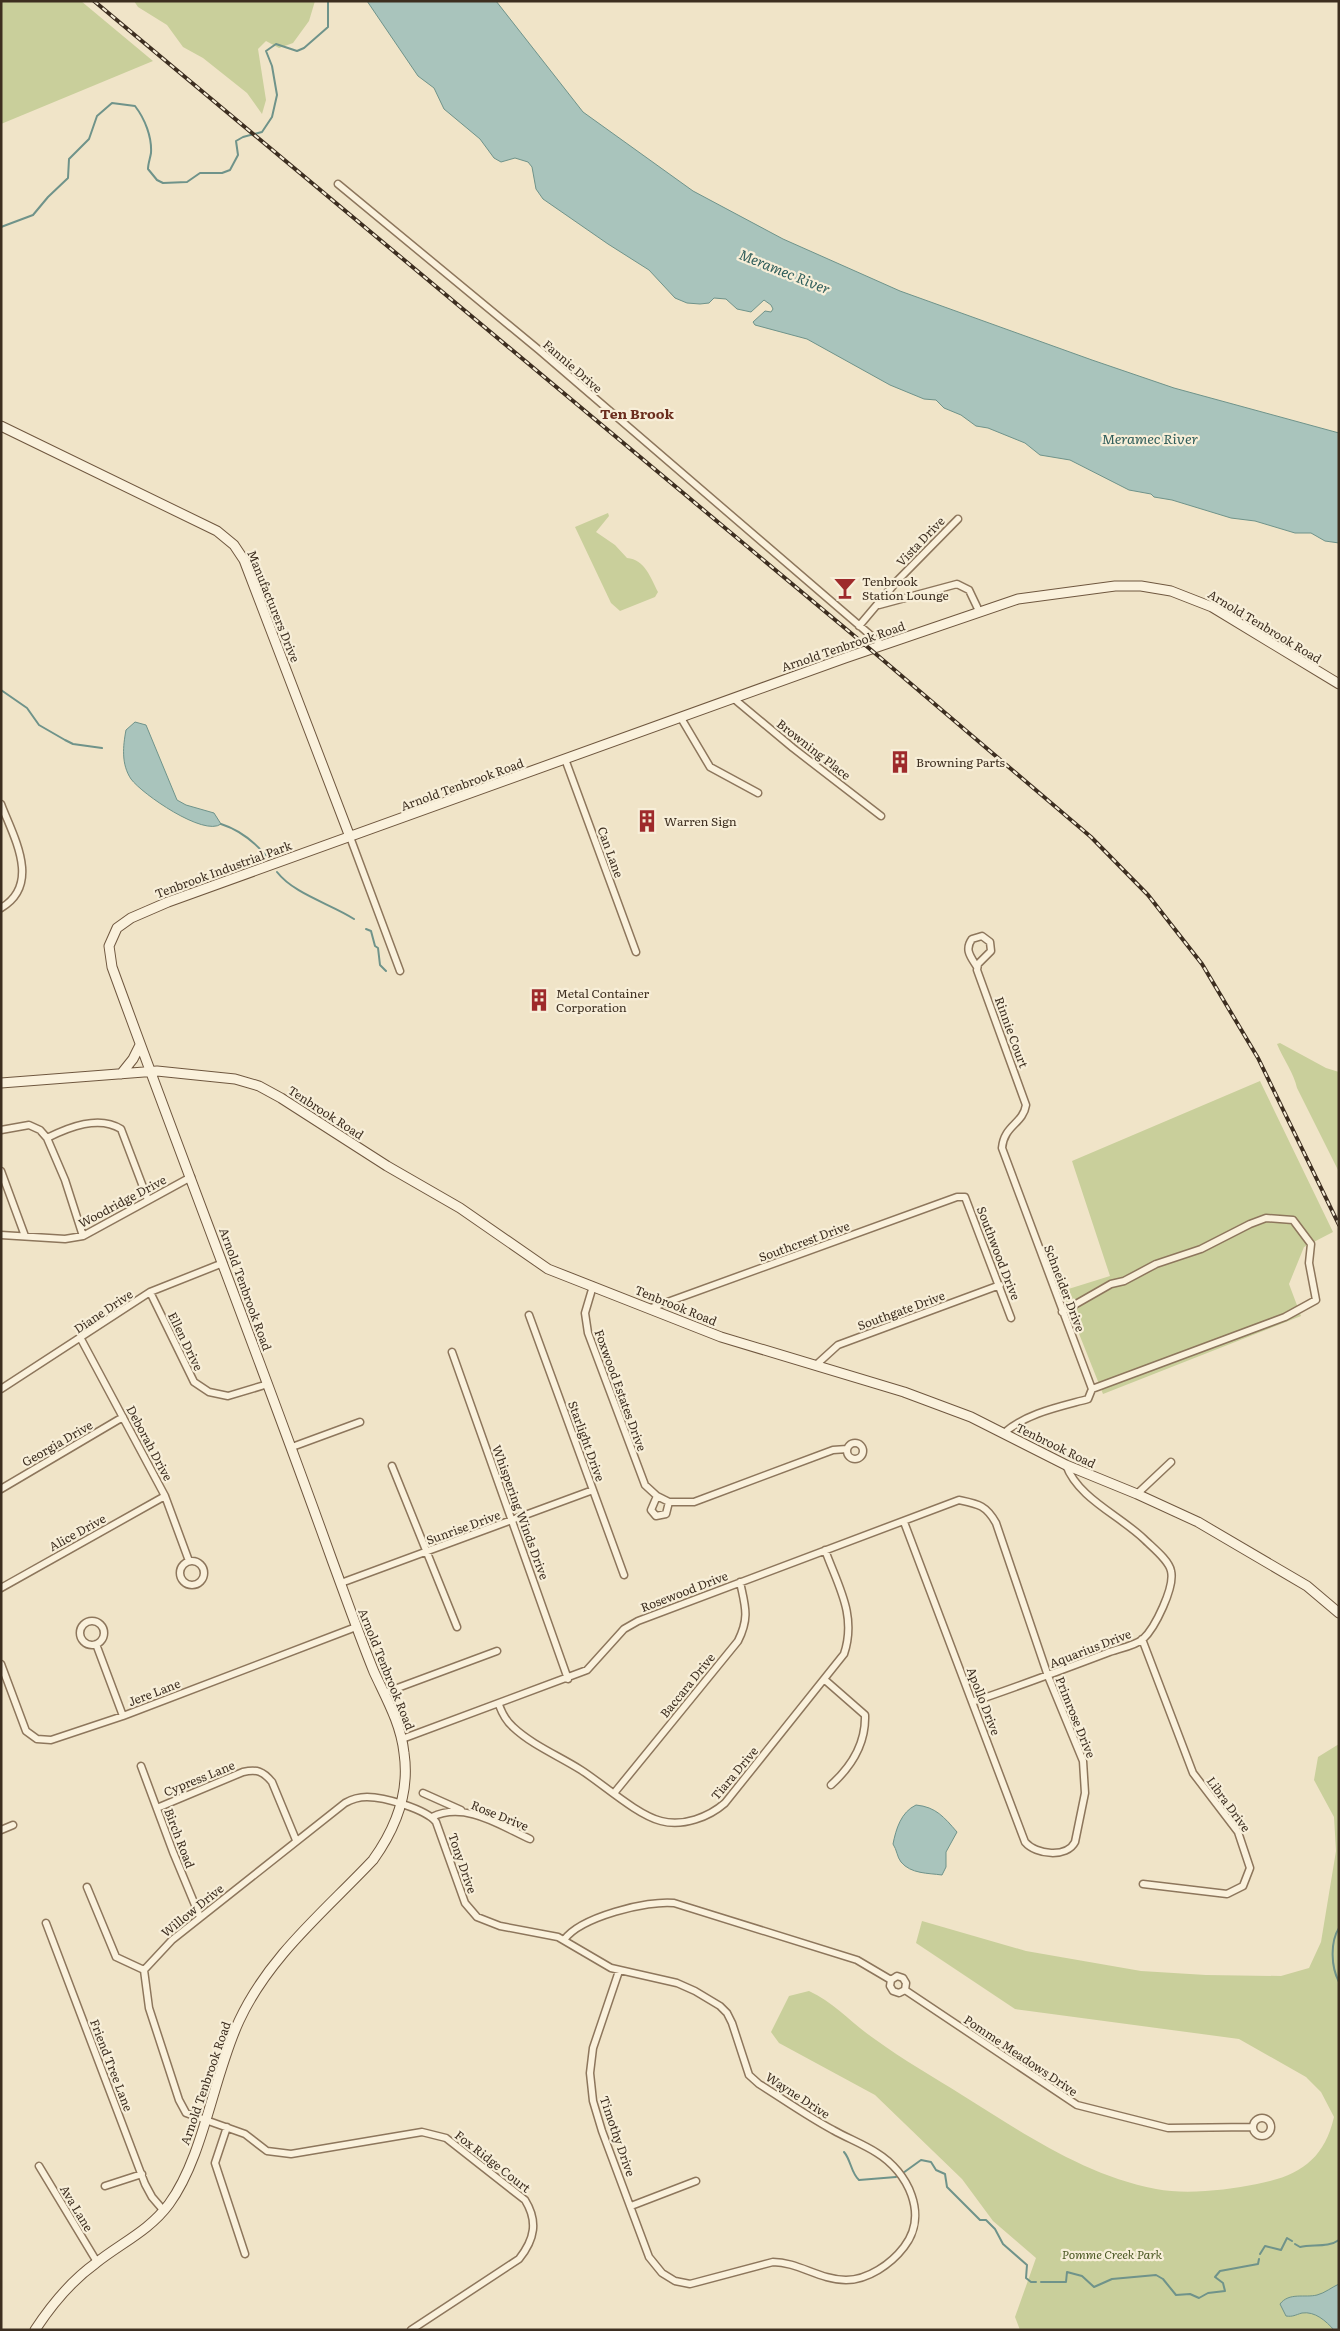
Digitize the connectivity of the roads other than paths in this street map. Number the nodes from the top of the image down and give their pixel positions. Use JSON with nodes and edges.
{"nodes":[{"id":1,"x":338,"y":184,"type":"dead end"},
{"id":2,"x":1,"y":426,"type":"edge"},
{"id":3,"x":958,"y":519,"type":"dead end"},
{"id":4,"x":879,"y":605,"type":"junction"},
{"id":5,"x":979,"y":612,"type":"junction"},
{"id":6,"x":859,"y":626,"type":"junction"},
{"id":7,"x":882,"y":645,"type":"junction"},
{"id":8,"x":1339,"y":684,"type":"edge"},
{"id":9,"x":733,"y":698,"type":"junction"},
{"id":10,"x":680,"y":718,"type":"junction"},
{"id":11,"x":565,"y":760,"type":"junction"},
{"id":12,"x":758,"y":793,"type":"dead end"},
{"id":13,"x":2,"y":807,"type":"edge"},
{"id":14,"x":882,"y":816,"type":"dead end"},
{"id":15,"x":350,"y":837,"type":"junction"},
{"id":16,"x":1,"y":908,"type":"edge"},
{"id":17,"x":636,"y":952,"type":"dead end"},
{"id":18,"x":977,"y":967,"type":"junction"},
{"id":19,"x":400,"y":971,"type":"dead end"},
{"id":20,"x":140,"y":1045,"type":"junction"},
{"id":21,"x":150,"y":1072,"type":"junction"},
{"id":22,"x":172,"y":1072,"type":"junction"},
{"id":23,"x":121,"y":1074,"type":"junction"},
{"id":24,"x":1,"y":1083,"type":"edge"},
{"id":25,"x":158,"y":1091,"type":"junction"},
{"id":26,"x":1026,"y":1105,"type":"joint"},
{"id":27,"x":1,"y":1130,"type":"edge"},
{"id":28,"x":48,"y":1138,"type":"junction"},
{"id":29,"x":1,"y":1171,"type":"edge"},
{"id":30,"x":191,"y":1177,"type":"junction"},
{"id":31,"x":964,"y":1197,"type":"joint"},
{"id":32,"x":148,"y":1200,"type":"junction"},
{"id":33,"x":1,"y":1235,"type":"edge"},
{"id":34,"x":25,"y":1236,"type":"junction"},
{"id":35,"x":83,"y":1236,"type":"junction"},
{"id":36,"x":223,"y":1263,"type":"junction"},
{"id":37,"x":1000,"y":1285,"type":"junction"},
{"id":38,"x":593,"y":1286,"type":"junction"},
{"id":39,"x":150,"y":1292,"type":"junction"},
{"id":40,"x":651,"y":1308,"type":"junction"},
{"id":41,"x":1062,"y":1312,"type":"junction"},
{"id":42,"x":528,"y":1315,"type":"dead end"},
{"id":43,"x":1011,"y":1318,"type":"dead end"},
{"id":44,"x":81,"y":1339,"type":"junction"},
{"id":45,"x":452,"y":1352,"type":"dead end"},
{"id":46,"x":816,"y":1365,"type":"junction"},
{"id":47,"x":268,"y":1384,"type":"junction"},
{"id":48,"x":1,"y":1389,"type":"edge"},
{"id":49,"x":1092,"y":1389,"type":"junction"},
{"id":50,"x":123,"y":1417,"type":"junction"},
{"id":51,"x":360,"y":1422,"type":"dead end"},
{"id":52,"x":1004,"y":1433,"type":"junction"},
{"id":53,"x":292,"y":1447,"type":"junction"},
{"id":54,"x":847,"y":1449,"type":"dead end"},
{"id":55,"x":1171,"y":1462,"type":"dead end"},
{"id":56,"x":1066,"y":1465,"type":"junction"},
{"id":57,"x":392,"y":1466,"type":"dead end"},
{"id":58,"x":1,"y":1489,"type":"edge"},
{"id":59,"x":593,"y":1490,"type":"junction"},
{"id":60,"x":1136,"y":1494,"type":"junction"},
{"id":61,"x":165,"y":1496,"type":"junction"},
{"id":62,"x":657,"y":1496,"type":"junction"},
{"id":63,"x":669,"y":1502,"type":"junction"},
{"id":64,"x":990,"y":1511,"type":"joint"},
{"id":65,"x":512,"y":1521,"type":"junction"},
{"id":66,"x":904,"y":1522,"type":"junction"},
{"id":67,"x":825,"y":1550,"type":"junction"},
{"id":68,"x":427,"y":1552,"type":"junction"},
{"id":69,"x":189,"y":1561,"type":"dead end"},
{"id":70,"x":624,"y":1575,"type":"dead end"},
{"id":71,"x":740,"y":1582,"type":"junction"},
{"id":72,"x":340,"y":1583,"type":"junction"},
{"id":73,"x":1,"y":1588,"type":"edge"},
{"id":74,"x":1339,"y":1613,"type":"edge"},
{"id":75,"x":356,"y":1627,"type":"junction"},
{"id":76,"x":457,"y":1627,"type":"dead end"},
{"id":77,"x":1142,"y":1639,"type":"junction"},
{"id":78,"x":96,"y":1644,"type":"dead end"},
{"id":79,"x":497,"y":1651,"type":"dead end"},
{"id":80,"x":1,"y":1664,"type":"edge"},
{"id":81,"x":1048,"y":1676,"type":"junction"},
{"id":82,"x":568,"y":1679,"type":"junction"},
{"id":83,"x":825,"y":1680,"type":"junction"},
{"id":84,"x":384,"y":1693,"type":"junction"},
{"id":85,"x":972,"y":1702,"type":"junction"},
{"id":86,"x":498,"y":1705,"type":"junction"},
{"id":87,"x":122,"y":1716,"type":"junction"},
{"id":88,"x":402,"y":1739,"type":"junction"},
{"id":89,"x":141,"y":1766,"type":"dead end"},
{"id":90,"x":831,"y":1785,"type":"dead end"},
{"id":91,"x":615,"y":1792,"type":"junction"},
{"id":92,"x":423,"y":1793,"type":"dead end"},
{"id":93,"x":401,"y":1805,"type":"junction"},
{"id":94,"x":157,"y":1808,"type":"junction"},
{"id":95,"x":464,"y":1812,"type":"junction"},
{"id":96,"x":432,"y":1818,"type":"junction"},
{"id":97,"x":13,"y":1825,"type":"dead end"},
{"id":98,"x":1,"y":1830,"type":"edge"},
{"id":99,"x":530,"y":1839,"type":"dead end"},
{"id":100,"x":296,"y":1840,"type":"junction"},
{"id":101,"x":1071,"y":1849,"type":"joint"},
{"id":102,"x":1143,"y":1884,"type":"dead end"},
{"id":103,"x":87,"y":1887,"type":"dead end"},
{"id":104,"x":200,"y":1918,"type":"junction"},
{"id":105,"x":46,"y":1923,"type":"dead end"},
{"id":106,"x":564,"y":1940,"type":"junction"},
{"id":107,"x":144,"y":1970,"type":"junction"},
{"id":108,"x":619,"y":1971,"type":"junction"},
{"id":109,"x":891,"y":1980,"type":"junction"},
{"id":110,"x":905,"y":1990,"type":"junction"},
{"id":111,"x":204,"y":2120,"type":"junction"},
{"id":112,"x":227,"y":2127,"type":"junction"},
{"id":113,"x":1253,"y":2127,"type":"dead end"},
{"id":114,"x":39,"y":2166,"type":"dead end"},
{"id":115,"x":142,"y":2174,"type":"junction"},
{"id":116,"x":696,"y":2181,"type":"dead end"},
{"id":117,"x":104,"y":2186,"type":"dead end"},
{"id":118,"x":631,"y":2206,"type":"junction"},
{"id":119,"x":164,"y":2211,"type":"junction"},
{"id":120,"x":245,"y":2254,"type":"dead end"},
{"id":121,"x":97,"y":2262,"type":"junction"},
{"id":122,"x":690,"y":2284,"type":"joint"},
{"id":123,"x":35,"y":2330,"type":"edge"},
{"id":124,"x":411,"y":2330,"type":"edge"}],
"edges":[{"from":1,"to":6,"type":"street","name":"Fannie Drive"},
{"from":2,"to":15,"type":"street","name":"Manufacturers Drive"},
{"from":3,"to":4,"type":"street","name":"Vista Drive"},
{"from":4,"to":5,"type":"street"},
{"from":4,"to":6,"type":"street","name":"Vista Drive"},
{"from":5,"to":7,"type":"street","name":"Arnold Tenbrook Road"},
{"from":5,"to":8,"type":"street","name":"Arnold Tenbrook Road"},
{"from":6,"to":7,"type":"street","name":"Fannie Drive"},
{"from":7,"to":9,"type":"street","name":"Arnold Tenbrook Road"},
{"from":9,"to":10,"type":"street","name":"Arnold Tenbrook Road"},
{"from":9,"to":14,"type":"street","name":"Browning Place"},
{"from":10,"to":11,"type":"street","name":"Arnold Tenbrook Road"},
{"from":10,"to":12,"type":"street"},
{"from":11,"to":15,"type":"street","name":"Arnold Tenbrook Road"},
{"from":11,"to":17,"type":"street","name":"Can Lane"},
{"from":13,"to":16,"type":"street"},
{"from":15,"to":19,"type":"street"},
{"from":15,"to":20,"type":"street","name":"Tenbrook Industrial Park"},
{"from":18,"to":18,"type":"street","name":"Rinnie Court"},
{"from":18,"to":26,"type":"street","name":"Rinnie Court"},
{"from":20,"to":21,"type":"street","name":"Tenbrook Industrial Park"},
{"from":20,"to":23,"type":"street"},
{"from":21,"to":22,"type":"street","name":"Tenbrook Road"},
{"from":21,"to":23,"type":"street","name":"Tenbrook Road"},
{"from":21,"to":25,"type":"street","name":"Arnold Tenbrook Road"},
{"from":22,"to":25,"type":"street"},
{"from":22,"to":38,"type":"street","name":"Tenbrook Road"},
{"from":23,"to":24,"type":"street","name":"Tenbrook Road"},
{"from":25,"to":30,"type":"street","name":"Arnold Tenbrook Road"},
{"from":26,"to":41,"type":"street","name":"Schneider Drive"},
{"from":27,"to":28,"type":"street"},
{"from":28,"to":32,"type":"street"},
{"from":28,"to":35,"type":"street"},
{"from":29,"to":34,"type":"street"},
{"from":30,"to":32,"type":"street","name":"Woodridge Drive"},
{"from":30,"to":36,"type":"street","name":"Arnold Tenbrook Road"},
{"from":31,"to":37,"type":"street","name":"Southwood Drive"},
{"from":31,"to":40,"type":"street","name":"Southcrest Drive"},
{"from":32,"to":35,"type":"street","name":"Woodridge Drive"},
{"from":33,"to":34,"type":"street","name":"Woodridge Drive"},
{"from":34,"to":35,"type":"street","name":"Woodridge Drive"},
{"from":36,"to":39,"type":"street","name":"Diane Drive"},
{"from":36,"to":47,"type":"street","name":"Arnold Tenbrook Road"},
{"from":37,"to":43,"type":"street","name":"Southwood Drive"},
{"from":37,"to":46,"type":"street","name":"Southgate Drive"},
{"from":38,"to":40,"type":"street","name":"Tenbrook Road"},
{"from":38,"to":62,"type":"street","name":"Foxwood Estates Drive"},
{"from":39,"to":44,"type":"street","name":"Diane Drive"},
{"from":39,"to":47,"type":"street","name":"Ellen Drive"},
{"from":40,"to":46,"type":"street","name":"Tenbrook Road"},
{"from":41,"to":49,"type":"street","name":"Schneider Drive"},
{"from":41,"to":49,"type":"street"},
{"from":42,"to":59,"type":"street","name":"Starlight Drive"},
{"from":44,"to":48,"type":"street","name":"Diane Drive"},
{"from":44,"to":50,"type":"street","name":"Deborah Drive"},
{"from":45,"to":65,"type":"street","name":"Whispering Winds Drive"},
{"from":46,"to":52,"type":"street","name":"Tenbrook Road"},
{"from":47,"to":53,"type":"street","name":"Arnold Tenbrook Road"},
{"from":49,"to":52,"type":"street"},
{"from":50,"to":58,"type":"street","name":"Georgia Drive"},
{"from":50,"to":61,"type":"street","name":"Deborah Drive"},
{"from":51,"to":53,"type":"street"},
{"from":52,"to":56,"type":"street","name":"Tenbrook Road"},
{"from":53,"to":72,"type":"street","name":"Arnold Tenbrook Road"},
{"from":54,"to":63,"type":"street","name":"Foxwood Estates Drive"},
{"from":55,"to":60,"type":"street"},
{"from":56,"to":60,"type":"street","name":"Tenbrook Road"},
{"from":56,"to":77,"type":"street","name":"Aquarius Drive"},
{"from":57,"to":68,"type":"street"},
{"from":59,"to":65,"type":"street","name":"Sunrise Drive"},
{"from":59,"to":70,"type":"street","name":"Starlight Drive"},
{"from":60,"to":74,"type":"street","name":"Tenbrook Road"},
{"from":61,"to":69,"type":"street","name":"Deborah Drive"},
{"from":61,"to":73,"type":"street","name":"Alice Drive"},
{"from":62,"to":63,"type":"street","name":"Foxwood Estates Drive"},
{"from":62,"to":63,"type":"street"},
{"from":64,"to":66,"type":"street","name":"Rosewood Drive"},
{"from":64,"to":81,"type":"street","name":"Primrose Drive"},
{"from":65,"to":68,"type":"street","name":"Sunrise Drive"},
{"from":65,"to":82,"type":"street","name":"Whispering Winds Drive"},
{"from":66,"to":67,"type":"street","name":"Rosewood Drive"},
{"from":66,"to":85,"type":"street","name":"Apollo Drive"},
{"from":67,"to":71,"type":"street","name":"Rosewood Drive"},
{"from":67,"to":83,"type":"street","name":"Tiara Drive"},
{"from":68,"to":72,"type":"street","name":"Sunrise Drive"},
{"from":68,"to":76,"type":"street"},
{"from":71,"to":82,"type":"street","name":"Rosewood Drive"},
{"from":71,"to":91,"type":"street","name":"Baccara Drive"},
{"from":72,"to":75,"type":"street","name":"Arnold Tenbrook Road"},
{"from":75,"to":84,"type":"street","name":"Arnold Tenbrook Road"},
{"from":75,"to":87,"type":"street","name":"Jere Lane"},
{"from":77,"to":81,"type":"street","name":"Aquarius Drive"},
{"from":77,"to":102,"type":"street","name":"Libra Drive"},
{"from":78,"to":87,"type":"street"},
{"from":79,"to":84,"type":"street"},
{"from":80,"to":87,"type":"street","name":"Jere Lane"},
{"from":81,"to":85,"type":"street","name":"Aquarius Drive"},
{"from":81,"to":101,"type":"street","name":"Primrose Drive"},
{"from":82,"to":86,"type":"street","name":"Rosewood Drive"},
{"from":83,"to":90,"type":"street"},
{"from":83,"to":91,"type":"street","name":"Tiara Drive"},
{"from":84,"to":88,"type":"street","name":"Arnold Tenbrook Road"},
{"from":85,"to":101,"type":"street","name":"Apollo Drive"},
{"from":86,"to":88,"type":"street","name":"Rosewood Drive"},
{"from":86,"to":91,"type":"street","name":"Tiara Drive"},
{"from":88,"to":93,"type":"street","name":"Arnold Tenbrook Road"},
{"from":89,"to":94,"type":"street","name":"Birch Road"},
{"from":92,"to":95,"type":"street"},
{"from":93,"to":96,"type":"street"},
{"from":93,"to":100,"type":"street","name":"Willow Drive"},
{"from":93,"to":111,"type":"street","name":"Arnold Tenbrook Road"},
{"from":94,"to":100,"type":"street","name":"Cypress Lane"},
{"from":94,"to":104,"type":"street","name":"Birch Road"},
{"from":95,"to":96,"type":"street","name":"Rose Drive"},
{"from":95,"to":99,"type":"street","name":"Rose Drive"},
{"from":96,"to":106,"type":"street","name":"Tony Drive"},
{"from":97,"to":98,"type":"street"},
{"from":100,"to":104,"type":"street","name":"Willow Drive"},
{"from":103,"to":107,"type":"street"},
{"from":104,"to":107,"type":"street","name":"Willow Drive"},
{"from":105,"to":115,"type":"street","name":"Friend Tree Lane"},
{"from":106,"to":108,"type":"street","name":"Wayne Drive"},
{"from":106,"to":109,"type":"street","name":"Pomme Meadows Drive"},
{"from":107,"to":111,"type":"street"},
{"from":108,"to":118,"type":"street","name":"Timothy Drive"},
{"from":108,"to":122,"type":"street","name":"Wayne Drive"},
{"from":109,"to":110,"type":"street","name":"Pomme Meadows Drive"},
{"from":109,"to":110,"type":"street","name":"Pomme Meadows Drive"},
{"from":110,"to":113,"type":"street","name":"Pomme Meadows Drive"},
{"from":111,"to":112,"type":"street","name":"Fox Ridge Court"},
{"from":111,"to":119,"type":"street","name":"Arnold Tenbrook Road"},
{"from":112,"to":120,"type":"street"},
{"from":112,"to":124,"type":"street","name":"Fox Ridge Court"},
{"from":114,"to":121,"type":"street","name":"Ava Lane"},
{"from":115,"to":117,"type":"street"},
{"from":115,"to":119,"type":"street","name":"Friend Tree Lane"},
{"from":116,"to":118,"type":"street"},
{"from":118,"to":122,"type":"street","name":"Timothy Drive"},
{"from":119,"to":121,"type":"street","name":"Arnold Tenbrook Road"},
{"from":121,"to":123,"type":"street","name":"Arnold Tenbrook Road"}]}
